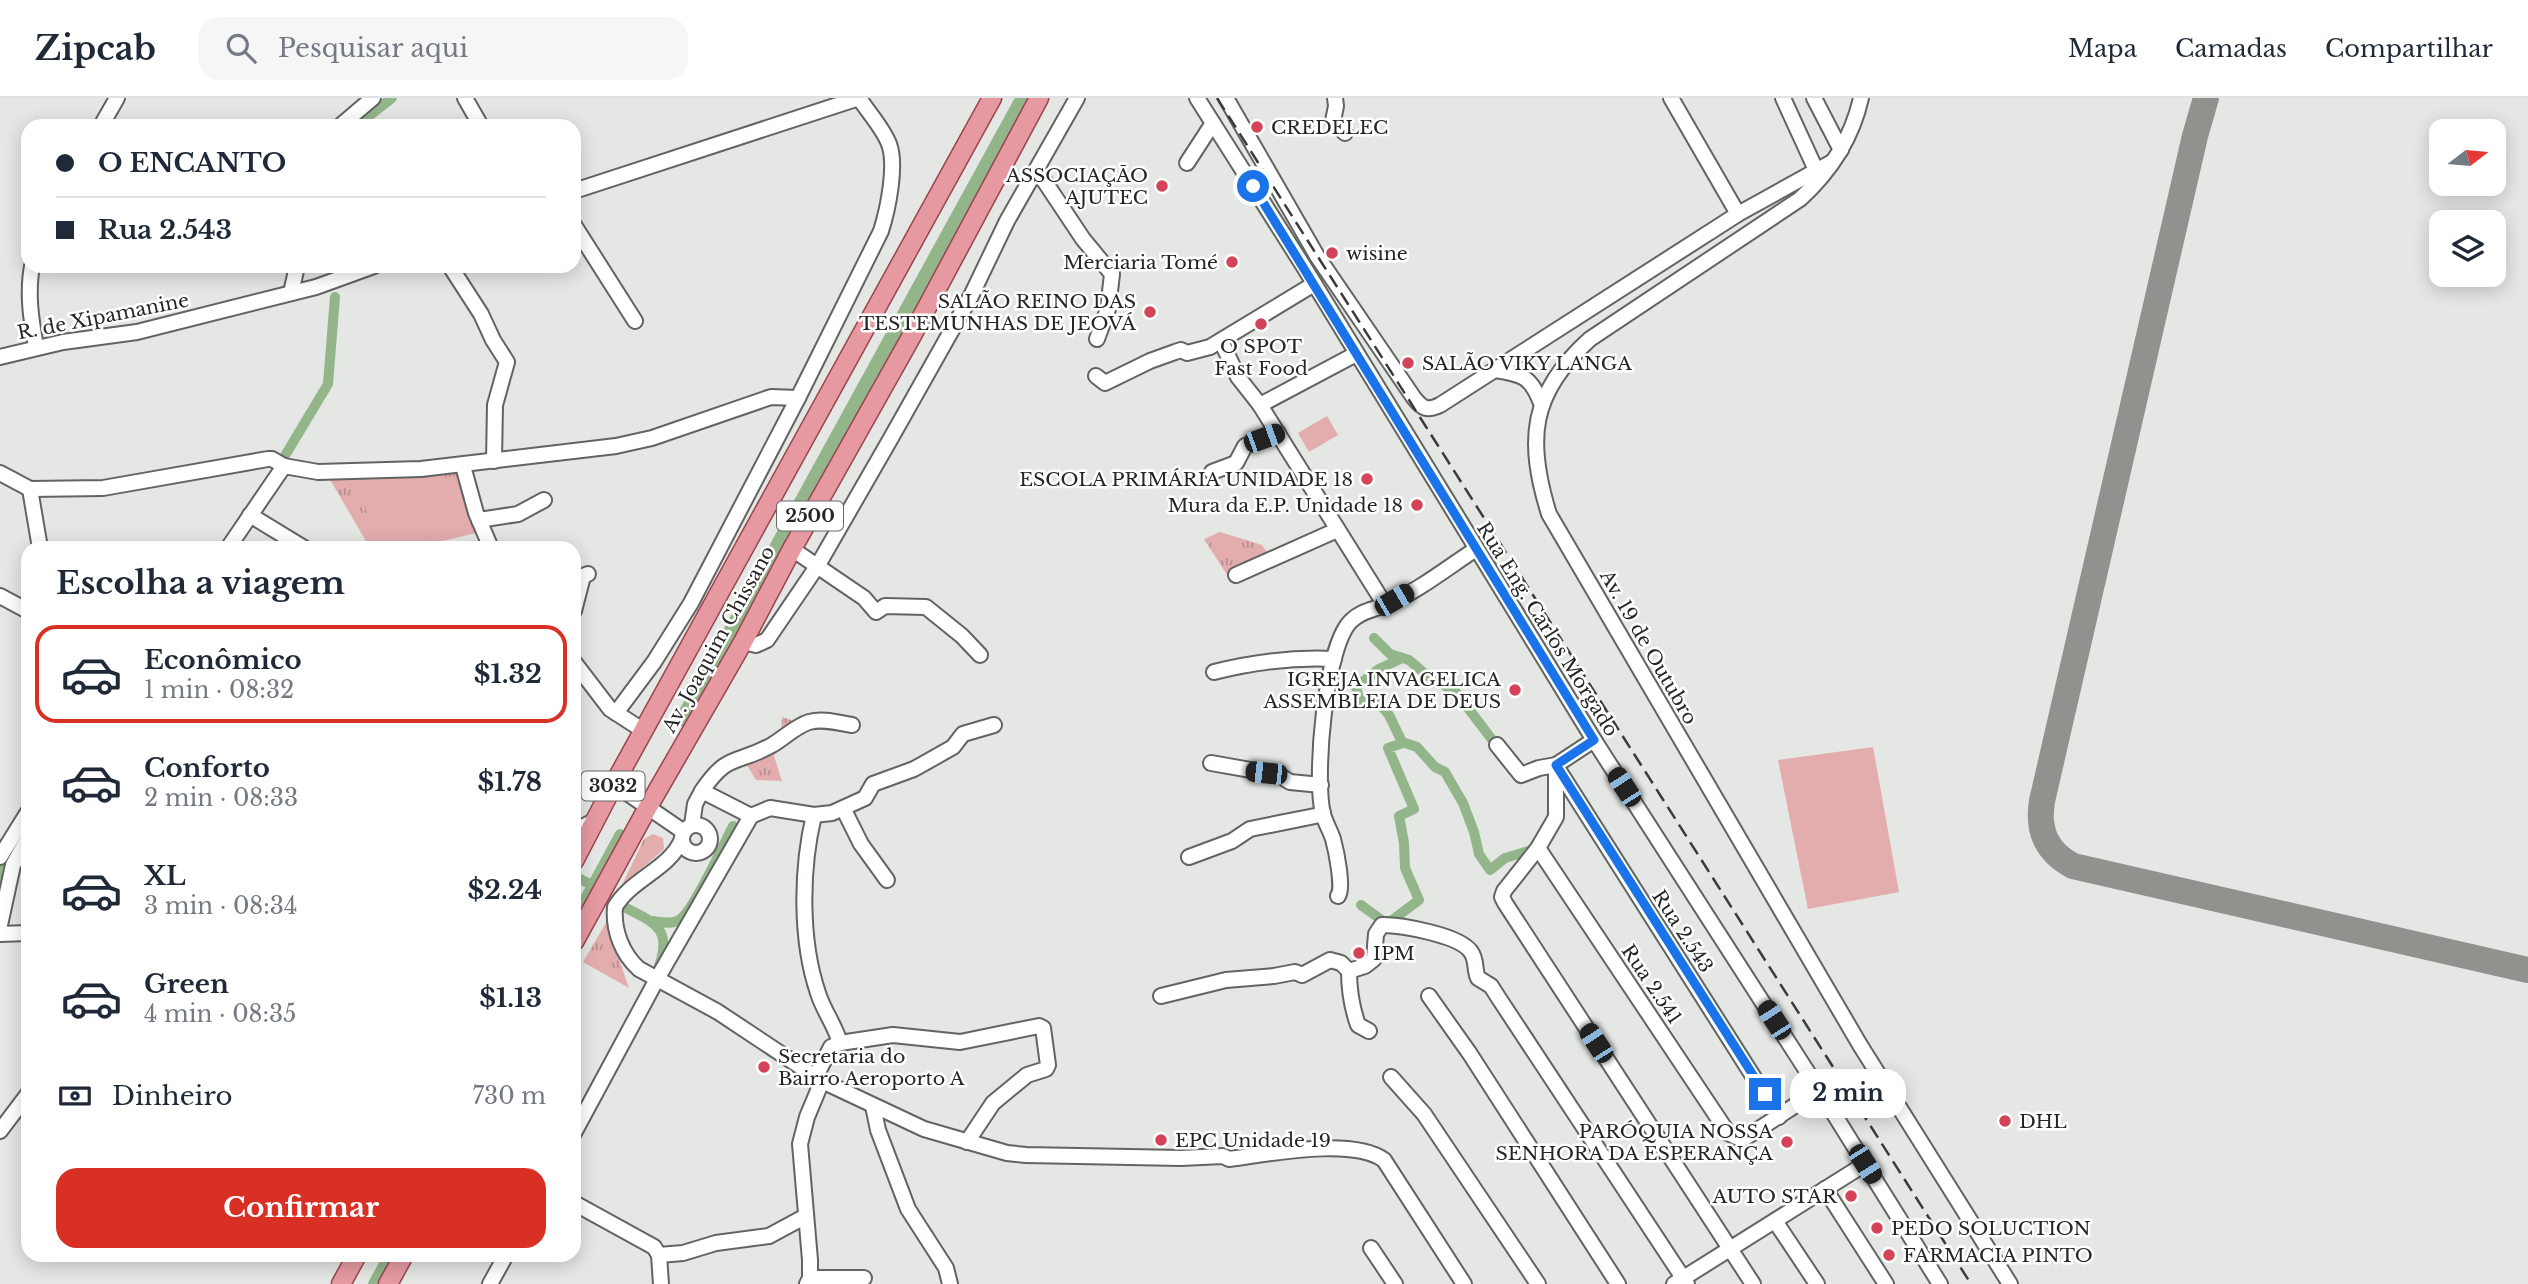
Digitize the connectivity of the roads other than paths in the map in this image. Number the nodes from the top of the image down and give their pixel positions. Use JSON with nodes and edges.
{"nodes":[{"id":1,"x":117,"y":98,"type":"edge"},
{"id":2,"x":373,"y":98,"type":"edge"},
{"id":3,"x":465,"y":98,"type":"edge"},
{"id":4,"x":859,"y":98,"type":"edge"},
{"id":5,"x":992,"y":98,"type":"edge"},
{"id":6,"x":1039,"y":98,"type":"edge"},
{"id":7,"x":1077,"y":98,"type":"edge"},
{"id":8,"x":1197,"y":98,"type":"edge"},
{"id":9,"x":1227,"y":98,"type":"edge"},
{"id":10,"x":1335,"y":98,"type":"edge"},
{"id":11,"x":1671,"y":98,"type":"edge"},
{"id":12,"x":1783,"y":98,"type":"edge"},
{"id":13,"x":1814,"y":98,"type":"edge"},
{"id":14,"x":1861,"y":98,"type":"edge"},
{"id":15,"x":105,"y":119,"type":"edge"},
{"id":16,"x":348,"y":119,"type":"edge"},
{"id":17,"x":477,"y":119,"type":"edge"},
{"id":18,"x":1211,"y":119,"type":"junction"},
{"id":19,"x":1345,"y":133,"type":"dead end"},
{"id":20,"x":1838,"y":155,"type":"junction"},
{"id":21,"x":1187,"y":163,"type":"dead end"},
{"id":22,"x":1037,"y":170,"type":"junction"},
{"id":23,"x":1816,"y":170,"type":"junction"},
{"id":24,"x":581,"y":189,"type":"edge"},
{"id":25,"x":1738,"y":215,"type":"junction"},
{"id":26,"x":581,"y":236,"type":"edge"},
{"id":27,"x":31,"y":273,"type":"edge"},
{"id":28,"x":294,"y":273,"type":"edge"},
{"id":29,"x":352,"y":273,"type":"edge"},
{"id":30,"x":455,"y":273,"type":"edge"},
{"id":31,"x":1314,"y":284,"type":"junction"},
{"id":32,"x":291,"y":293,"type":"junction"},
{"id":33,"x":635,"y":321,"type":"dead end"},
{"id":34,"x":1097,"y":339,"type":"dead end"},
{"id":35,"x":1221,"y":341,"type":"junction"},
{"id":36,"x":36,"y":347,"type":"junction"},
{"id":37,"x":1356,"y":354,"type":"junction"},
{"id":38,"x":0,"y":357,"type":"edge"},
{"id":39,"x":1495,"y":370,"type":"junction"},
{"id":40,"x":1096,"y":376,"type":"dead end"},
{"id":41,"x":798,"y":398,"type":"junction"},
{"id":42,"x":1541,"y":403,"type":"junction"},
{"id":43,"x":1260,"y":404,"type":"junction"},
{"id":44,"x":1278,"y":433,"type":"junction"},
{"id":45,"x":494,"y":461,"type":"junction"},
{"id":46,"x":278,"y":463,"type":"junction"},
{"id":47,"x":463,"y":466,"type":"junction"},
{"id":48,"x":1212,"y":472,"type":"dead end"},
{"id":49,"x":0,"y":474,"type":"edge"},
{"id":50,"x":30,"y":489,"type":"junction"},
{"id":51,"x":544,"y":500,"type":"dead end"},
{"id":52,"x":250,"y":515,"type":"junction"},
{"id":53,"x":479,"y":520,"type":"junction"},
{"id":54,"x":1337,"y":530,"type":"junction"},
{"id":55,"x":39,"y":541,"type":"edge"},
{"id":56,"x":227,"y":541,"type":"edge"},
{"id":57,"x":293,"y":541,"type":"edge"},
{"id":58,"x":488,"y":541,"type":"edge"},
{"id":59,"x":1476,"y":549,"type":"junction"},
{"id":60,"x":792,"y":550,"type":"junction"},
{"id":61,"x":818,"y":565,"type":"junction"},
{"id":62,"x":588,"y":574,"type":"dead end"},
{"id":63,"x":1236,"y":576,"type":"dead end"},
{"id":64,"x":581,"y":584,"type":"edge"},
{"id":65,"x":0,"y":596,"type":"edge"},
{"id":66,"x":1385,"y":605,"type":"junction"},
{"id":67,"x":21,"y":607,"type":"edge"},
{"id":68,"x":743,"y":642,"type":"junction"},
{"id":69,"x":980,"y":655,"type":"dead end"},
{"id":70,"x":1334,"y":659,"type":"junction"},
{"id":71,"x":581,"y":671,"type":"edge"},
{"id":72,"x":1214,"y":672,"type":"dead end"},
{"id":73,"x":655,"y":712,"type":"joint"},
{"id":74,"x":616,"y":713,"type":"junction"},
{"id":75,"x":852,"y":725,"type":"dead end"},
{"id":76,"x":994,"y":725,"type":"dead end"},
{"id":77,"x":644,"y":731,"type":"junction"},
{"id":78,"x":1594,"y":740,"type":"junction"},
{"id":79,"x":1497,"y":745,"type":"dead end"},
{"id":80,"x":1211,"y":763,"type":"dead end"},
{"id":81,"x":1556,"y":765,"type":"junction"},
{"id":82,"x":614,"y":784,"type":"junction"},
{"id":83,"x":1321,"y":785,"type":"junction"},
{"id":84,"x":702,"y":792,"type":"junction"},
{"id":85,"x":648,"y":807,"type":"junction"},
{"id":86,"x":844,"y":810,"type":"junction"},
{"id":87,"x":1323,"y":813,"type":"junction"},
{"id":88,"x":814,"y":815,"type":"junction"},
{"id":89,"x":751,"y":816,"type":"junction"},
{"id":90,"x":596,"y":820,"type":"junction"},
{"id":91,"x":21,"y":824,"type":"edge"},
{"id":92,"x":581,"y":828,"type":"edge"},
{"id":93,"x":686,"y":832,"type":"junction"},
{"id":94,"x":581,"y":848,"type":"edge"},
{"id":95,"x":1538,"y":848,"type":"junction"},
{"id":96,"x":21,"y":851,"type":"edge"},
{"id":97,"x":1189,"y":857,"type":"dead end"},
{"id":98,"x":0,"y":858,"type":"edge"},
{"id":99,"x":887,"y":880,"type":"dead end"},
{"id":100,"x":1338,"y":895,"type":"dead end"},
{"id":101,"x":0,"y":925,"type":"edge"},
{"id":102,"x":581,"y":929,"type":"edge"},
{"id":103,"x":21,"y":933,"type":"edge"},
{"id":104,"x":0,"y":934,"type":"edge"},
{"id":105,"x":1349,"y":971,"type":"junction"},
{"id":106,"x":657,"y":979,"type":"junction"},
{"id":107,"x":1161,"y":996,"type":"dead end"},
{"id":108,"x":1429,"y":996,"type":"dead end"},
{"id":109,"x":1369,"y":1031,"type":"dead end"},
{"id":110,"x":840,"y":1043,"type":"junction"},
{"id":111,"x":1391,"y":1077,"type":"dead end"},
{"id":112,"x":819,"y":1079,"type":"junction"},
{"id":113,"x":1819,"y":1090,"type":"junction"},
{"id":114,"x":21,"y":1103,"type":"edge"},
{"id":115,"x":873,"y":1106,"type":"junction"},
{"id":116,"x":1779,"y":1117,"type":"junction"},
{"id":117,"x":581,"y":1119,"type":"edge"},
{"id":118,"x":0,"y":1131,"type":"edge"},
{"id":119,"x":967,"y":1142,"type":"junction"},
{"id":120,"x":1865,"y":1164,"type":"junction"},
{"id":121,"x":1825,"y":1189,"type":"junction"},
{"id":122,"x":581,"y":1207,"type":"edge"},
{"id":123,"x":806,"y":1216,"type":"junction"},
{"id":124,"x":1775,"y":1221,"type":"junction"},
{"id":125,"x":1371,"y":1248,"type":"dead end"},
{"id":126,"x":1731,"y":1249,"type":"junction"},
{"id":127,"x":659,"y":1255,"type":"junction"},
{"id":128,"x":353,"y":1262,"type":"edge"},
{"id":129,"x":400,"y":1262,"type":"edge"},
{"id":130,"x":502,"y":1262,"type":"edge"},
{"id":131,"x":864,"y":1278,"type":"dead end"},
{"id":132,"x":809,"y":1281,"type":"edge"},
{"id":133,"x":1682,"y":1282,"type":"edge"},
{"id":134,"x":341,"y":1284,"type":"edge"},
{"id":135,"x":388,"y":1284,"type":"edge"},
{"id":136,"x":489,"y":1284,"type":"edge"},
{"id":137,"x":661,"y":1284,"type":"edge"},
{"id":138,"x":950,"y":1284,"type":"edge"},
{"id":139,"x":1395,"y":1284,"type":"edge"},
{"id":140,"x":1464,"y":1284,"type":"edge"},
{"id":141,"x":1538,"y":1284,"type":"edge"},
{"id":142,"x":1618,"y":1284,"type":"edge"},
{"id":143,"x":1753,"y":1284,"type":"edge"},
{"id":144,"x":1817,"y":1284,"type":"edge"},
{"id":145,"x":1886,"y":1284,"type":"edge"},
{"id":146,"x":1940,"y":1284,"type":"edge"},
{"id":147,"x":2010,"y":1284,"type":"edge"}],
"edges":[{"from":1,"to":15,"type":"street"},
{"from":2,"to":16,"type":"street"},
{"from":3,"to":17,"type":"street"},
{"from":4,"to":24,"type":"street"},
{"from":4,"to":41,"type":"street"},
{"from":5,"to":73,"type":"main road","name":"Av. Joaquim Chissano","number":"2500"},
{"from":6,"to":60,"type":"main road","name":"Av. Joaquim Chissano","number":"2500"},
{"from":7,"to":22,"type":"street"},
{"from":8,"to":18,"type":"street","name":"Rua Eng. Carlos Morgado"},
{"from":9,"to":18,"type":"street"},
{"from":9,"to":39,"type":"street"},
{"from":10,"to":19,"type":"street"},
{"from":11,"to":25,"type":"street"},
{"from":12,"to":23,"type":"street"},
{"from":13,"to":20,"type":"street"},
{"from":14,"to":20,"type":"street","name":"Av. 19 de Outubro"},
{"from":18,"to":21,"type":"street"},
{"from":18,"to":31,"type":"street","name":"Rua Eng. Carlos Morgado"},
{"from":20,"to":23,"type":"street"},
{"from":20,"to":42,"type":"street","name":"Av. 19 de Outubro"},
{"from":22,"to":34,"type":"street"},
{"from":22,"to":61,"type":"street"},
{"from":23,"to":25,"type":"street"},
{"from":25,"to":39,"type":"street"},
{"from":26,"to":33,"type":"street"},
{"from":27,"to":36,"type":"street"},
{"from":28,"to":32,"type":"street"},
{"from":29,"to":32,"type":"street","name":"R. de Xipamanine"},
{"from":30,"to":45,"type":"street"},
{"from":31,"to":35,"type":"street"},
{"from":31,"to":37,"type":"street","name":"Rua Eng. Carlos Morgado"},
{"from":32,"to":36,"type":"street","name":"R. de Xipamanine"},
{"from":35,"to":40,"type":"street"},
{"from":35,"to":43,"type":"street"},
{"from":36,"to":38,"type":"street","name":"R. de Xipamanine"},
{"from":37,"to":43,"type":"street"},
{"from":37,"to":59,"type":"street","name":"Rua Eng. Carlos Morgado"},
{"from":39,"to":42,"type":"street"},
{"from":41,"to":45,"type":"street"},
{"from":41,"to":74,"type":"street"},
{"from":42,"to":147,"type":"street","name":"Av. 19 de Outubro"},
{"from":43,"to":44,"type":"street"},
{"from":44,"to":48,"type":"street"},
{"from":44,"to":54,"type":"street"},
{"from":45,"to":47,"type":"street"},
{"from":46,"to":47,"type":"street"},
{"from":46,"to":50,"type":"street"},
{"from":46,"to":52,"type":"street"},
{"from":47,"to":53,"type":"street"},
{"from":49,"to":50,"type":"street"},
{"from":50,"to":55,"type":"street"},
{"from":51,"to":53,"type":"street"},
{"from":52,"to":56,"type":"street"},
{"from":52,"to":57,"type":"street"},
{"from":53,"to":58,"type":"street"},
{"from":54,"to":63,"type":"street"},
{"from":54,"to":66,"type":"street"},
{"from":59,"to":66,"type":"street"},
{"from":59,"to":78,"type":"street","name":"Rua Eng. Carlos Morgado"},
{"from":60,"to":61,"type":"street"},
{"from":60,"to":68,"type":"main road","name":"Av. Joaquim Chissano","number":"2500"},
{"from":61,"to":68,"type":"street"},
{"from":61,"to":69,"type":"street"},
{"from":62,"to":64,"type":"street"},
{"from":65,"to":67,"type":"street"},
{"from":66,"to":70,"type":"street"},
{"from":68,"to":85,"type":"main road","name":"Av. Joaquim Chissano","number":"2500"},
{"from":70,"to":72,"type":"street"},
{"from":70,"to":83,"type":"street"},
{"from":71,"to":74,"type":"street"},
{"from":73,"to":77,"type":"main road","name":"Av. Joaquim Chissano","number":"3032"},
{"from":74,"to":77,"type":"street"},
{"from":75,"to":84,"type":"street"},
{"from":76,"to":86,"type":"street"},
{"from":77,"to":82,"type":"main road","name":"Av. Joaquim Chissano","number":"3032"},
{"from":78,"to":81,"type":"street"},
{"from":78,"to":113,"type":"street","name":"Rua Eng. Carlos Morgado"},
{"from":79,"to":81,"type":"street"},
{"from":80,"to":83,"type":"street"},
{"from":81,"to":95,"type":"street"},
{"from":81,"to":116,"type":"street","name":"Rua 2.543"},
{"from":82,"to":85,"type":"street"},
{"from":82,"to":90,"type":"main road","name":"Av. Joaquim Chissano","number":"3032"},
{"from":83,"to":87,"type":"street"},
{"from":84,"to":89,"type":"street"},
{"from":84,"to":93,"type":"street"},
{"from":85,"to":93,"type":"street"},
{"from":85,"to":102,"type":"main road","name":"Av. Joaquim Chissano","number":"2500"},
{"from":86,"to":88,"type":"street"},
{"from":86,"to":99,"type":"street"},
{"from":87,"to":97,"type":"street"},
{"from":87,"to":100,"type":"street"},
{"from":88,"to":89,"type":"street"},
{"from":88,"to":110,"type":"street"},
{"from":89,"to":106,"type":"street"},
{"from":90,"to":92,"type":"street"},
{"from":90,"to":94,"type":"main road","name":"Av. Joaquim Chissano","number":"3032"},
{"from":91,"to":98,"type":"street"},
{"from":93,"to":106,"type":"street"},
{"from":95,"to":116,"type":"street","name":"Rua 2.541"},
{"from":95,"to":126,"type":"street"},
{"from":96,"to":101,"type":"street"},
{"from":103,"to":104,"type":"street"},
{"from":105,"to":107,"type":"street"},
{"from":105,"to":109,"type":"street"},
{"from":105,"to":133,"type":"street"},
{"from":106,"to":112,"type":"street"},
{"from":106,"to":117,"type":"street"},
{"from":108,"to":142,"type":"street"},
{"from":110,"to":112,"type":"street"},
{"from":110,"to":119,"type":"street"},
{"from":111,"to":141,"type":"street"},
{"from":112,"to":115,"type":"street"},
{"from":112,"to":123,"type":"street"},
{"from":113,"to":116,"type":"street"},
{"from":113,"to":120,"type":"street","name":"Rua Eng. Carlos Morgado"},
{"from":114,"to":118,"type":"street"},
{"from":115,"to":119,"type":"street"},
{"from":115,"to":138,"type":"street"},
{"from":119,"to":140,"type":"street"},
{"from":120,"to":121,"type":"street"},
{"from":120,"to":146,"type":"street","name":"Rua Eng. Carlos Morgado"},
{"from":121,"to":124,"type":"street"},
{"from":121,"to":145,"type":"street"},
{"from":122,"to":127,"type":"street"},
{"from":123,"to":127,"type":"street"},
{"from":123,"to":132,"type":"street"},
{"from":124,"to":126,"type":"street"},
{"from":124,"to":144,"type":"street"},
{"from":125,"to":139,"type":"street"},
{"from":126,"to":133,"type":"street"},
{"from":126,"to":143,"type":"street"},
{"from":127,"to":137,"type":"street"},
{"from":128,"to":134,"type":"main road"},
{"from":129,"to":135,"type":"main road"},
{"from":130,"to":136,"type":"street"},
{"from":131,"to":132,"type":"street"}]}
